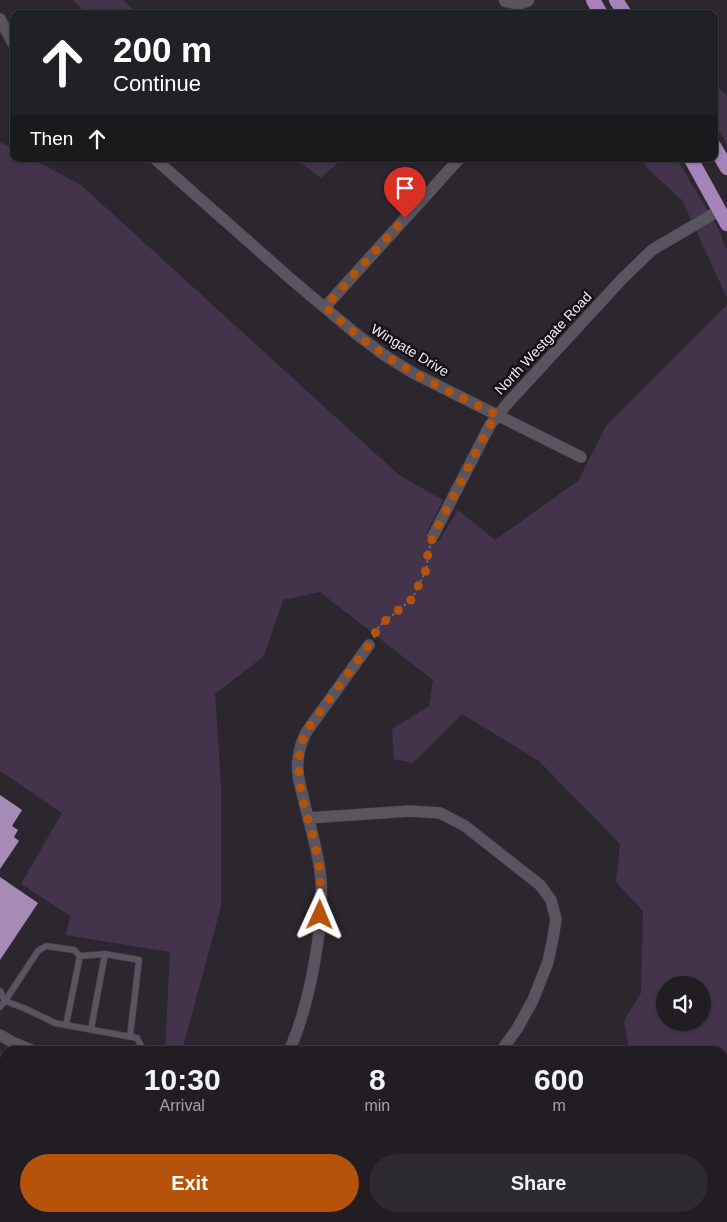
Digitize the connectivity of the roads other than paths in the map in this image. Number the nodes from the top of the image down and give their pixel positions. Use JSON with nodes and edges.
{"nodes":[{"id":1,"x":0,"y":19,"type":"edge"},
{"id":2,"x":10,"y":38,"type":"edge"},
{"id":3,"x":718,"y":153,"type":"edge"},
{"id":4,"x":157,"y":162,"type":"edge"},
{"id":5,"x":456,"y":162,"type":"edge"},
{"id":6,"x":693,"y":162,"type":"edge"},
{"id":7,"x":727,"y":168,"type":"edge"},
{"id":8,"x":720,"y":210,"type":"junction"},
{"id":9,"x":727,"y":224,"type":"edge"},
{"id":10,"x":325,"y":307,"type":"junction"},
{"id":11,"x":497,"y":415,"type":"junction"},
{"id":12,"x":581,"y":458,"type":"dead end"},
{"id":13,"x":433,"y":536,"type":"road end"},
{"id":14,"x":369,"y":645,"type":"road end"},
{"id":15,"x":308,"y":818,"type":"junction"},
{"id":16,"x":105,"y":954,"type":"junction"},
{"id":17,"x":80,"y":956,"type":"junction"},
{"id":18,"x":0,"y":992,"type":"edge"},
{"id":19,"x":5,"y":1001,"type":"junction"},
{"id":20,"x":0,"y":1007,"type":"edge"},
{"id":21,"x":66,"y":1025,"type":"junction"},
{"id":22,"x":91,"y":1029,"type":"junction"},
{"id":23,"x":0,"y":1035,"type":"edge"},
{"id":24,"x":130,"y":1036,"type":"junction"},
{"id":25,"x":22,"y":1046,"type":"edge"},
{"id":26,"x":141,"y":1046,"type":"edge"},
{"id":27,"x":291,"y":1046,"type":"edge"},
{"id":28,"x":505,"y":1046,"type":"edge"}],
"edges":[{"from":1,"to":2,"type":"street"},
{"from":3,"to":7,"type":"main road"},
{"from":4,"to":10,"type":"street","name":"Wingate Drive"},
{"from":5,"to":10,"type":"street"},
{"from":6,"to":8,"type":"main road"},
{"from":8,"to":9,"type":"main road"},
{"from":8,"to":11,"type":"street","name":"North Westgate Road"},
{"from":10,"to":11,"type":"street","name":"Wingate Drive"},
{"from":11,"to":12,"type":"street","name":"Wingate Drive"},
{"from":11,"to":13,"type":"street","name":"North Westgate Road"},
{"from":14,"to":15,"type":"street"},
{"from":15,"to":27,"type":"street"},
{"from":15,"to":28,"type":"street"},
{"from":16,"to":17,"type":"lane"},
{"from":16,"to":22,"type":"lane"},
{"from":16,"to":24,"type":"lane"},
{"from":17,"to":19,"type":"lane"},
{"from":17,"to":21,"type":"lane"},
{"from":18,"to":19,"type":"lane"},
{"from":19,"to":20,"type":"lane"},
{"from":19,"to":21,"type":"lane"},
{"from":21,"to":22,"type":"lane"},
{"from":22,"to":24,"type":"lane"},
{"from":23,"to":25,"type":"street"},
{"from":24,"to":26,"type":"lane"}]}
